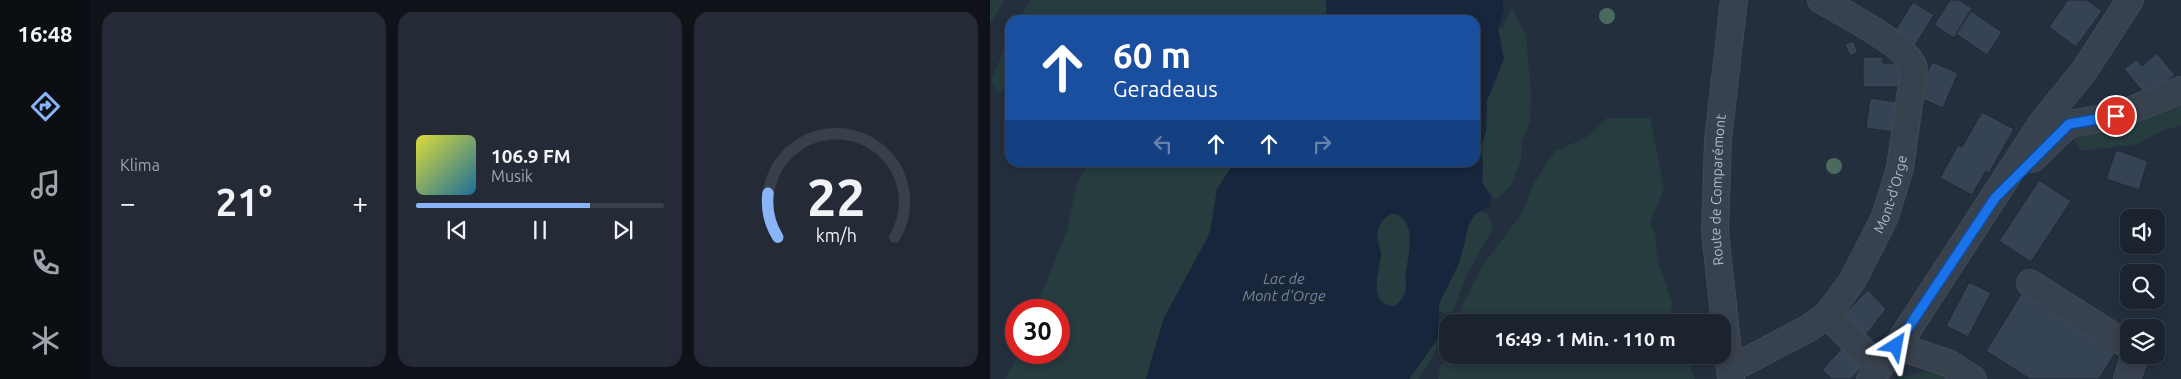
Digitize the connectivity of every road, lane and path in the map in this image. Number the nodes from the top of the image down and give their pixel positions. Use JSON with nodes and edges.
{"nodes":[{"id":1,"x":1734,"y":0,"type":"edge"},
{"id":2,"x":2130,"y":0,"type":"edge"},
{"id":3,"x":1830,"y":2,"type":"edge"},
{"id":4,"x":2181,"y":90,"type":"edge"},
{"id":5,"x":1995,"y":198,"type":"junction"},
{"id":6,"x":2030,"y":283,"type":"dead end"},
{"id":7,"x":1819,"y":328,"type":"junction"},
{"id":8,"x":2120,"y":340,"type":"edge"},
{"id":9,"x":1896,"y":346,"type":"junction"},
{"id":10,"x":2132,"y":364,"type":"edge"},
{"id":11,"x":1875,"y":373,"type":"edge"},
{"id":12,"x":1731,"y":374,"type":"edge"},
{"id":13,"x":1973,"y":379,"type":"edge"},
{"id":14,"x":2127,"y":379,"type":"edge"}],
"edges":[{"from":1,"to":12,"type":"street","name":"Route de Comparémont"},
{"from":2,"to":5,"type":"street"},
{"from":3,"to":7,"type":"street","name":"Mont-d'Orge"},
{"from":4,"to":5,"type":"street"},
{"from":5,"to":9,"type":"street"},
{"from":6,"to":8,"type":"street"},
{"from":7,"to":11,"type":"street"},
{"from":7,"to":12,"type":"street","name":"Mont-d'Orge"},
{"from":9,"to":11,"type":"street"},
{"from":9,"to":13,"type":"street"},
{"from":10,"to":14,"type":"street"}]}
